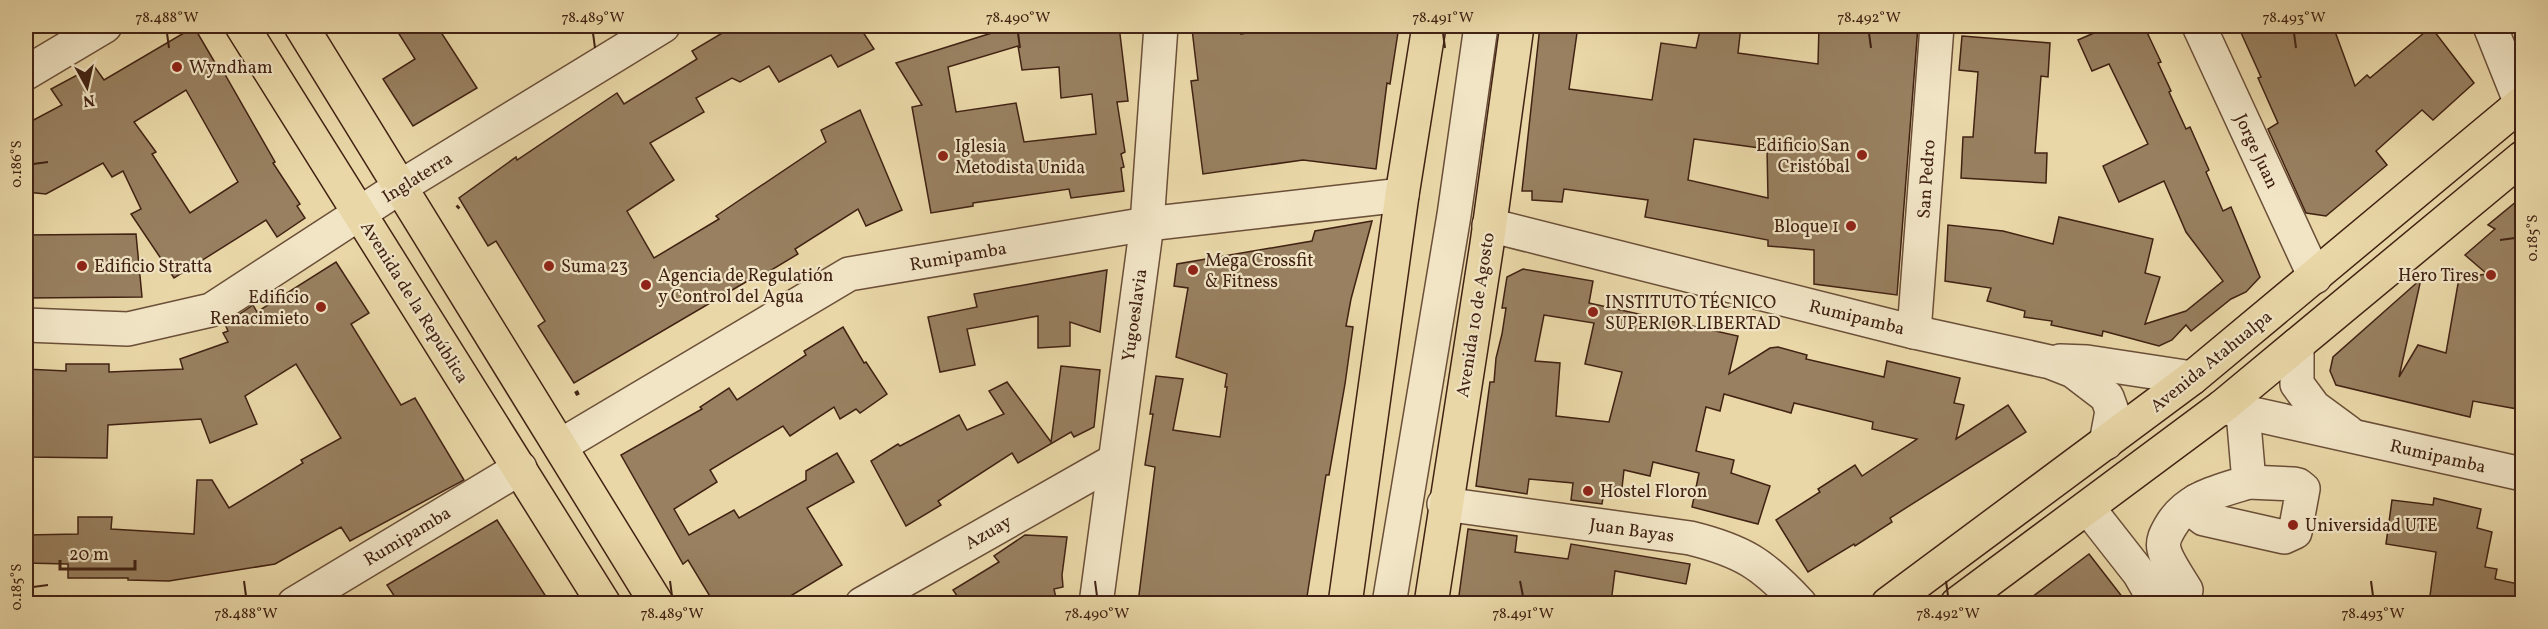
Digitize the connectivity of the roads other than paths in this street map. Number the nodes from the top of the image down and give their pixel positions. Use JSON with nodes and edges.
{"nodes":[{"id":1,"x":105,"y":26,"type":"edge"},
{"id":2,"x":242,"y":26,"type":"edge"},
{"id":3,"x":301,"y":26,"type":"edge"},
{"id":4,"x":663,"y":26,"type":"edge"},
{"id":5,"x":1161,"y":26,"type":"edge"},
{"id":6,"x":1429,"y":26,"type":"edge"},
{"id":7,"x":1481,"y":26,"type":"edge"},
{"id":8,"x":1517,"y":26,"type":"edge"},
{"id":9,"x":1937,"y":26,"type":"edge"},
{"id":10,"x":2199,"y":26,"type":"edge"},
{"id":11,"x":2490,"y":26,"type":"edge"},
{"id":12,"x":26,"y":73,"type":"edge"},
{"id":13,"x":2522,"y":105,"type":"edge"},
{"id":14,"x":2523,"y":158,"type":"edge"},
{"id":15,"x":400,"y":187,"type":"junction"},
{"id":16,"x":1402,"y":195,"type":"junction"},
{"id":17,"x":360,"y":213,"type":"junction"},
{"id":18,"x":1147,"y":224,"type":"junction"},
{"id":19,"x":1489,"y":225,"type":"junction"},
{"id":20,"x":2315,"y":277,"type":"junction"},
{"id":21,"x":26,"y":325,"type":"edge"},
{"id":22,"x":1914,"y":332,"type":"junction"},
{"id":23,"x":2297,"y":345,"type":"junction"},
{"id":24,"x":2050,"y":362,"type":"junction"},
{"id":25,"x":2192,"y":378,"type":"junction"},
{"id":26,"x":2233,"y":409,"type":"junction"},
{"id":27,"x":2354,"y":437,"type":"junction"},
{"id":28,"x":560,"y":446,"type":"junction"},
{"id":29,"x":2100,"y":448,"type":"junction"},
{"id":30,"x":2154,"y":460,"type":"junction"},
{"id":31,"x":1113,"y":461,"type":"junction"},
{"id":32,"x":520,"y":468,"type":"junction"},
{"id":33,"x":2523,"y":474,"type":"edge"},
{"id":34,"x":2249,"y":482,"type":"junction"},
{"id":35,"x":2196,"y":501,"type":"junction"},
{"id":36,"x":1444,"y":504,"type":"junction"},
{"id":37,"x":2088,"y":508,"type":"junction"},
{"id":38,"x":623,"y":550,"type":"junction"},
{"id":39,"x":597,"y":591,"type":"edge"},
{"id":40,"x":2171,"y":597,"type":"edge"},
{"id":41,"x":294,"y":603,"type":"edge"},
{"id":42,"x":611,"y":603,"type":"edge"},
{"id":43,"x":644,"y":603,"type":"edge"},
{"id":44,"x":657,"y":603,"type":"edge"},
{"id":45,"x":862,"y":603,"type":"edge"},
{"id":46,"x":1096,"y":603,"type":"edge"},
{"id":47,"x":1345,"y":603,"type":"edge"},
{"id":48,"x":1389,"y":603,"type":"edge"},
{"id":49,"x":1431,"y":603,"type":"edge"},
{"id":50,"x":1800,"y":603,"type":"edge"},
{"id":51,"x":1888,"y":603,"type":"edge"},
{"id":52,"x":1923,"y":603,"type":"edge"},
{"id":53,"x":1936,"y":603,"type":"edge"},
{"id":54,"x":1957,"y":603,"type":"edge"}],
"edges":[{"from":1,"to":12,"type":"street"},
{"from":2,"to":17,"type":"main road","name":"Avenida de la República"},
{"from":3,"to":15,"type":"main road"},
{"from":4,"to":15,"type":"street","name":"Inglaterra"},
{"from":5,"to":18,"type":"street","name":"Yugoeslavia"},
{"from":6,"to":16,"type":"main road"},
{"from":7,"to":48,"type":"street"},
{"from":8,"to":19,"type":"main road","name":"Avenida 10 de Agosto"},
{"from":9,"to":22,"type":"street","name":"San Pedro"},
{"from":10,"to":20,"type":"street","name":"Jorge Juan"},
{"from":11,"to":13,"type":"street"},
{"from":13,"to":20,"type":"main road","name":"Avenida Atahualpa"},
{"from":14,"to":23,"type":"main road"},
{"from":15,"to":17,"type":"street","name":"Inglaterra"},
{"from":15,"to":28,"type":"main road"},
{"from":16,"to":18,"type":"street","name":"Rumipamba"},
{"from":16,"to":47,"type":"main road"},
{"from":17,"to":21,"type":"street","name":"Inglaterra"},
{"from":17,"to":32,"type":"main road","name":"Avenida de la República"},
{"from":18,"to":28,"type":"street","name":"Rumipamba"},
{"from":18,"to":31,"type":"street","name":"Yugoeslavia"},
{"from":19,"to":22,"type":"street","name":"Rumipamba"},
{"from":19,"to":36,"type":"main road","name":"Avenida 10 de Agosto"},
{"from":20,"to":25,"type":"main road","name":"Avenida Atahualpa"},
{"from":22,"to":24,"type":"street","name":"Rumipamba"},
{"from":23,"to":26,"type":"main road"},
{"from":23,"to":27,"type":"street","name":"Rumipamba"},
{"from":24,"to":25,"type":"street","name":"Rumipamba"},
{"from":24,"to":29,"type":"street","name":"Rumipamba"},
{"from":25,"to":29,"type":"main road","name":"Avenida Atahualpa"},
{"from":26,"to":27,"type":"street","name":"Rumipamba"},
{"from":26,"to":30,"type":"main road"},
{"from":26,"to":34,"type":"street"},
{"from":27,"to":33,"type":"street","name":"Rumipamba"},
{"from":28,"to":38,"type":"main road"},
{"from":29,"to":51,"type":"main road","name":"Avenida Atahualpa"},
{"from":29,"to":52,"type":"main road"},
{"from":30,"to":37,"type":"main road"},
{"from":30,"to":53,"type":"main road"},
{"from":31,"to":45,"type":"street","name":"Azuay"},
{"from":31,"to":46,"type":"street","name":"Yugoeslavia"},
{"from":32,"to":39,"type":"main road","name":"Avenida de la República"},
{"from":32,"to":41,"type":"street","name":"Rumipamba"},
{"from":34,"to":35,"type":"street"},
{"from":34,"to":35,"type":"street"},
{"from":35,"to":40,"type":"street"},
{"from":36,"to":49,"type":"main road","name":"Avenida 10 de Agosto"},
{"from":36,"to":50,"type":"street","name":"Juan Bayas"},
{"from":37,"to":40,"type":"street"},
{"from":37,"to":54,"type":"main road"},
{"from":38,"to":43,"type":"main road"},
{"from":38,"to":44,"type":"main road"},
{"from":39,"to":42,"type":"main road","name":"Avenida de la República"}]}
